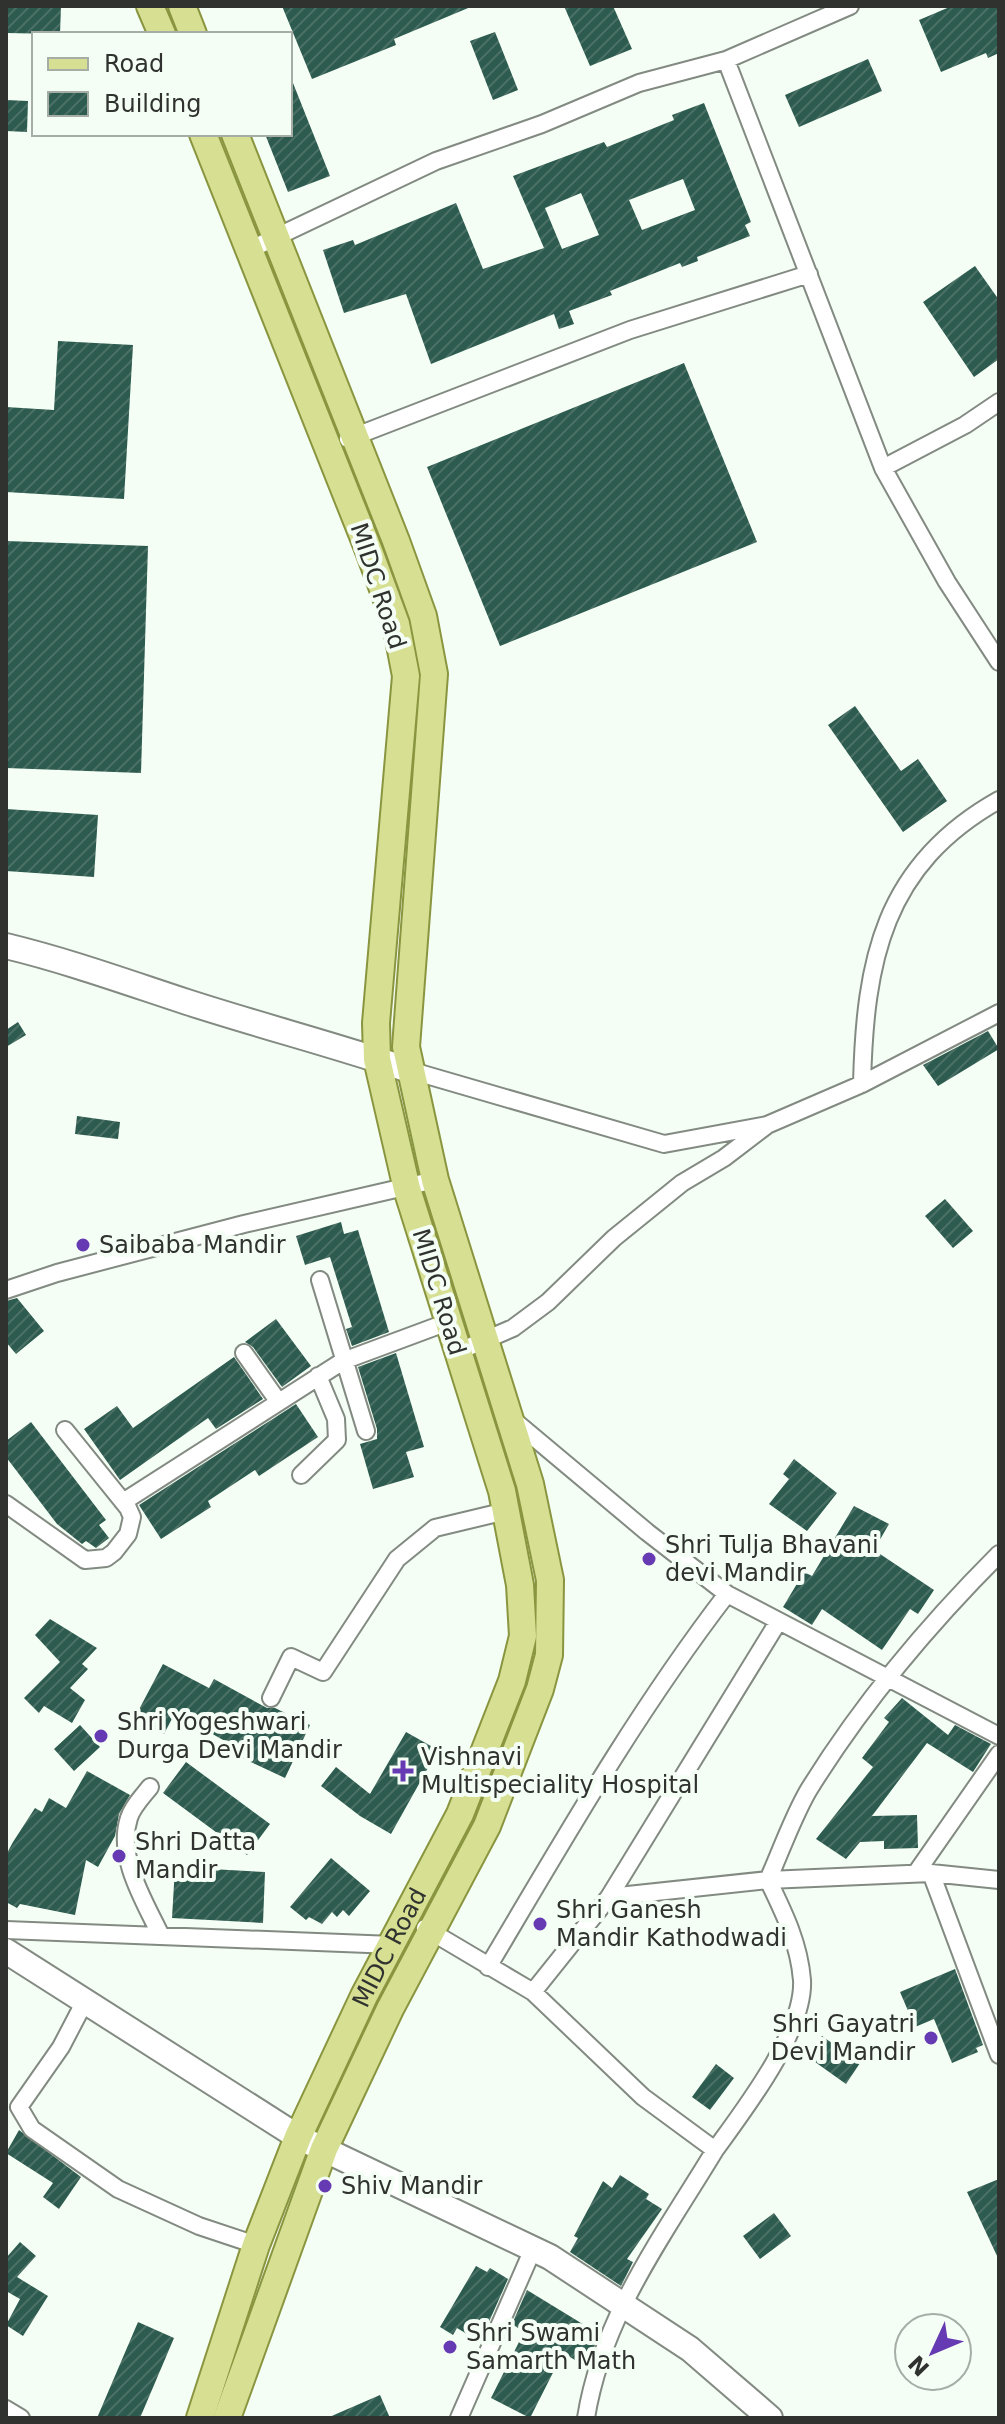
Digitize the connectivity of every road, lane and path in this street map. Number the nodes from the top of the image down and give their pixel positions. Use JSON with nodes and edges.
{"nodes":[{"id":1,"x":150,"y":6,"type":"edge"},
{"id":2,"x":182,"y":6,"type":"edge"},
{"id":3,"x":850,"y":6,"type":"edge"},
{"id":4,"x":161,"y":32,"type":"edge"},
{"id":5,"x":192,"y":32,"type":"edge"},
{"id":6,"x":726,"y":60,"type":"junction"},
{"id":7,"x":204,"y":136,"type":"edge"},
{"id":8,"x":236,"y":136,"type":"edge"},
{"id":9,"x":277,"y":237,"type":"junction"},
{"id":10,"x":251,"y":249,"type":"junction"},
{"id":11,"x":809,"y":274,"type":"junction"},
{"id":12,"x":999,"y":402,"type":"edge"},
{"id":13,"x":354,"y":436,"type":"junction"},
{"id":14,"x":328,"y":446,"type":"junction"},
{"id":15,"x":883,"y":468,"type":"junction"},
{"id":16,"x":999,"y":662,"type":"edge"},
{"id":17,"x":999,"y":800,"type":"edge"},
{"id":18,"x":390,"y":884,"type":"junction"},
{"id":19,"x":418,"y":888,"type":"junction"},
{"id":20,"x":6,"y":946,"type":"edge"},
{"id":21,"x":999,"y":1013,"type":"edge"},
{"id":22,"x":377,"y":1059,"type":"junction"},
{"id":23,"x":409,"y":1070,"type":"junction"},
{"id":24,"x":862,"y":1084,"type":"junction"},
{"id":25,"x":767,"y":1125,"type":"junction"},
{"id":26,"x":435,"y":1180,"type":"junction"},
{"id":27,"x":407,"y":1189,"type":"junction"},
{"id":28,"x":320,"y":1280,"type":"dead end"},
{"id":29,"x":6,"y":1290,"type":"edge"},
{"id":30,"x":448,"y":1322,"type":"junction"},
{"id":31,"x":484,"y":1341,"type":"junction"},
{"id":32,"x":457,"y":1352,"type":"junction"},
{"id":33,"x":244,"y":1353,"type":"dead end"},
{"id":34,"x":343,"y":1361,"type":"junction"},
{"id":35,"x":318,"y":1376,"type":"junction"},
{"id":36,"x":278,"y":1401,"type":"junction"},
{"id":37,"x":507,"y":1415,"type":"junction"},
{"id":38,"x":65,"y":1430,"type":"dead end"},
{"id":39,"x":366,"y":1431,"type":"dead end"},
{"id":40,"x":301,"y":1475,"type":"dead end"},
{"id":41,"x":123,"y":1502,"type":"junction"},
{"id":42,"x":6,"y":1504,"type":"edge"},
{"id":43,"x":506,"y":1511,"type":"junction"},
{"id":44,"x":999,"y":1554,"type":"edge"},
{"id":45,"x":727,"y":1594,"type":"junction"},
{"id":46,"x":778,"y":1622,"type":"junction"},
{"id":47,"x":889,"y":1679,"type":"junction"},
{"id":48,"x":271,"y":1698,"type":"dead end"},
{"id":49,"x":999,"y":1736,"type":"edge"},
{"id":50,"x":999,"y":1754,"type":"edge"},
{"id":51,"x":150,"y":1787,"type":"dead end"},
{"id":52,"x":924,"y":1873,"type":"junction"},
{"id":53,"x":768,"y":1880,"type":"junction"},
{"id":54,"x":999,"y":1880,"type":"edge"},
{"id":55,"x":609,"y":1897,"type":"junction"},
{"id":56,"x":408,"y":1918,"type":"junction"},
{"id":57,"x":6,"y":1930,"type":"edge"},
{"id":58,"x":433,"y":1933,"type":"junction"},
{"id":59,"x":161,"y":1936,"type":"junction"},
{"id":60,"x":393,"y":1945,"type":"junction"},
{"id":61,"x":6,"y":1951,"type":"edge"},
{"id":62,"x":488,"y":1967,"type":"junction"},
{"id":63,"x":533,"y":1992,"type":"junction"},
{"id":64,"x":84,"y":2003,"type":"junction"},
{"id":65,"x":993,"y":2023,"type":"edge"},
{"id":66,"x":999,"y":2055,"type":"edge"},
{"id":67,"x":12,"y":2110,"type":"edge"},
{"id":68,"x":298,"y":2137,"type":"junction"},
{"id":69,"x":324,"y":2149,"type":"junction"},
{"id":70,"x":715,"y":2150,"type":"junction"},
{"id":71,"x":256,"y":2245,"type":"junction"},
{"id":72,"x":533,"y":2249,"type":"junction"},
{"id":73,"x":621,"y":2304,"type":"junction"},
{"id":74,"x":6,"y":2409,"type":"edge"},
{"id":75,"x":21,"y":2418,"type":"edge"},
{"id":76,"x":200,"y":2418,"type":"edge"},
{"id":77,"x":227,"y":2418,"type":"edge"},
{"id":78,"x":459,"y":2418,"type":"edge"},
{"id":79,"x":586,"y":2418,"type":"edge"},
{"id":80,"x":770,"y":2418,"type":"edge"}],
"edges":[{"from":1,"to":4,"type":"main road"},
{"from":2,"to":5,"type":"main road"},
{"from":3,"to":6,"type":"street"},
{"from":6,"to":9,"type":"street"},
{"from":6,"to":11,"type":"street"},
{"from":7,"to":10,"type":"main road","name":"MIDC Road"},
{"from":8,"to":9,"type":"main road","name":"MIDC Road"},
{"from":9,"to":10,"type":"street"},
{"from":9,"to":13,"type":"main road","name":"MIDC Road"},
{"from":10,"to":14,"type":"main road","name":"MIDC Road"},
{"from":11,"to":13,"type":"street"},
{"from":11,"to":15,"type":"street"},
{"from":12,"to":15,"type":"street"},
{"from":13,"to":14,"type":"street"},
{"from":13,"to":19,"type":"main road","name":"MIDC Road"},
{"from":14,"to":18,"type":"main road","name":"MIDC Road"},
{"from":15,"to":16,"type":"street"},
{"from":17,"to":24,"type":"street"},
{"from":18,"to":19,"type":"main road"},
{"from":18,"to":22,"type":"main road","name":"MIDC Road"},
{"from":19,"to":23,"type":"main road","name":"MIDC Road"},
{"from":20,"to":22,"type":"street"},
{"from":21,"to":24,"type":"street"},
{"from":22,"to":23,"type":"street"},
{"from":22,"to":27,"type":"main road","name":"MIDC Road"},
{"from":23,"to":25,"type":"street"},
{"from":23,"to":26,"type":"main road","name":"MIDC Road"},
{"from":24,"to":25,"type":"street"},
{"from":25,"to":31,"type":"street"},
{"from":26,"to":27,"type":"street"},
{"from":26,"to":31,"type":"main road","name":"MIDC Road"},
{"from":27,"to":29,"type":"street"},
{"from":27,"to":30,"type":"main road","name":"MIDC Road"},
{"from":28,"to":34,"type":"street"},
{"from":30,"to":32,"type":"main road","name":"MIDC Road"},
{"from":30,"to":34,"type":"street"},
{"from":31,"to":32,"type":"street"},
{"from":31,"to":37,"type":"main road","name":"MIDC Road"},
{"from":32,"to":43,"type":"main road","name":"MIDC Road"},
{"from":33,"to":36,"type":"street"},
{"from":34,"to":35,"type":"street"},
{"from":34,"to":39,"type":"street"},
{"from":35,"to":36,"type":"street"},
{"from":35,"to":40,"type":"street"},
{"from":36,"to":41,"type":"street"},
{"from":37,"to":45,"type":"street"},
{"from":37,"to":58,"type":"main road","name":"MIDC Road"},
{"from":38,"to":41,"type":"street"},
{"from":41,"to":42,"type":"street"},
{"from":43,"to":48,"type":"street"},
{"from":43,"to":56,"type":"main road","name":"MIDC Road"},
{"from":44,"to":47,"type":"street"},
{"from":45,"to":46,"type":"street"},
{"from":45,"to":62,"type":"street"},
{"from":46,"to":47,"type":"street"},
{"from":46,"to":55,"type":"street"},
{"from":47,"to":49,"type":"street"},
{"from":47,"to":53,"type":"street"},
{"from":50,"to":52,"type":"street"},
{"from":51,"to":59,"type":"street"},
{"from":52,"to":53,"type":"street"},
{"from":52,"to":54,"type":"street"},
{"from":52,"to":65,"type":"street"},
{"from":53,"to":55,"type":"street"},
{"from":53,"to":70,"type":"street"},
{"from":55,"to":63,"type":"street"},
{"from":56,"to":58,"type":"street"},
{"from":56,"to":60,"type":"main road","name":"MIDC Road"},
{"from":57,"to":59,"type":"street"},
{"from":58,"to":62,"type":"street"},
{"from":58,"to":69,"type":"main road","name":"MIDC Road"},
{"from":59,"to":60,"type":"street"},
{"from":60,"to":68,"type":"main road","name":"MIDC Road"},
{"from":61,"to":64,"type":"street"},
{"from":62,"to":63,"type":"street"},
{"from":63,"to":70,"type":"street"},
{"from":64,"to":67,"type":"street"},
{"from":64,"to":68,"type":"street"},
{"from":65,"to":66,"type":"street"},
{"from":67,"to":71,"type":"street"},
{"from":68,"to":69,"type":"street"},
{"from":68,"to":71,"type":"main road","name":"MIDC Road"},
{"from":69,"to":72,"type":"street"},
{"from":69,"to":77,"type":"main road","name":"MIDC Road"},
{"from":70,"to":73,"type":"street"},
{"from":71,"to":76,"type":"main road","name":"MIDC Road"},
{"from":72,"to":73,"type":"street"},
{"from":72,"to":78,"type":"street"},
{"from":73,"to":79,"type":"street"},
{"from":73,"to":80,"type":"street"},
{"from":74,"to":75,"type":"street"}]}
